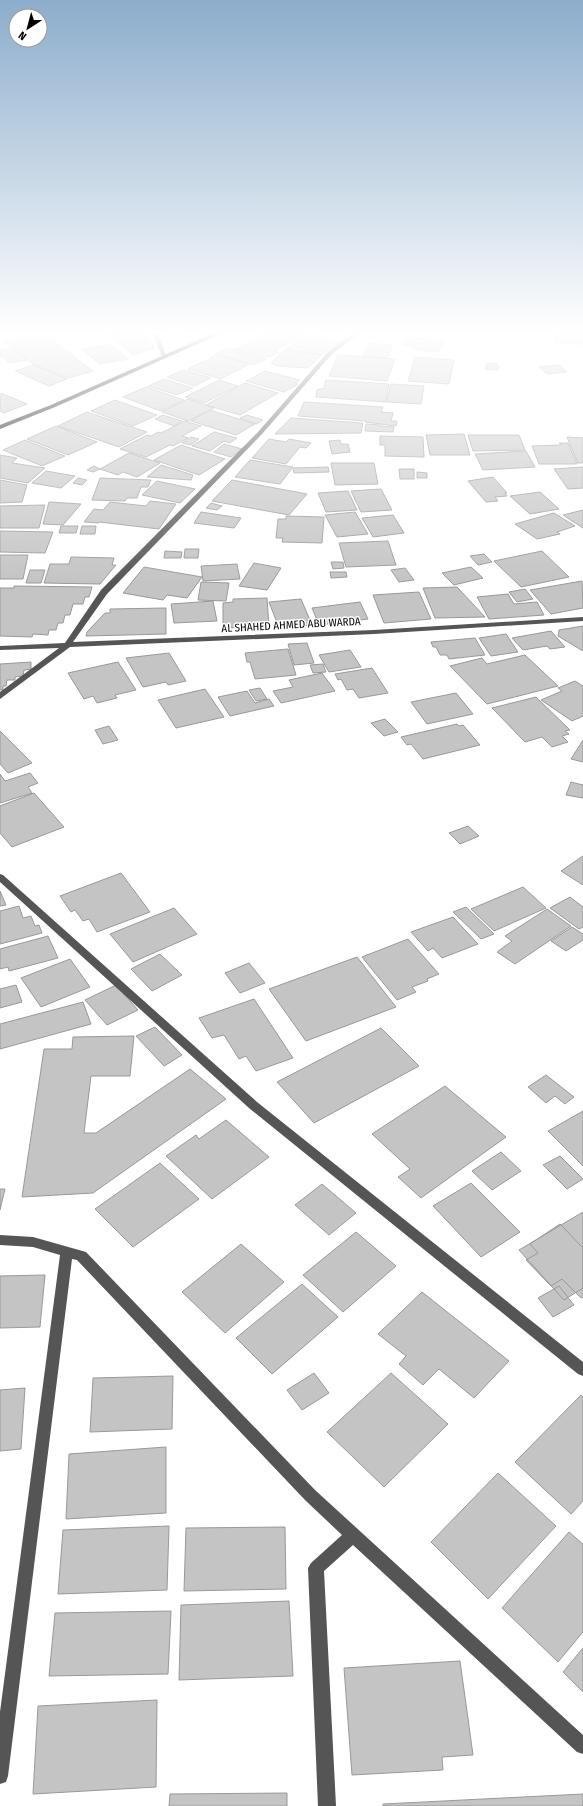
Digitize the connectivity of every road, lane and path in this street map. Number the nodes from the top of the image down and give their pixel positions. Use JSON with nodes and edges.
{"nodes":[{"id":1,"x":30,"y":414,"type":"edge"},
{"id":2,"x":277,"y":414,"type":"edge"},
{"id":3,"x":0,"y":427,"type":"edge"},
{"id":4,"x":583,"y":619,"type":"edge"},
{"id":5,"x":67,"y":646,"type":"junction"},
{"id":6,"x":0,"y":648,"type":"edge"},
{"id":7,"x":0,"y":696,"type":"edge"},
{"id":8,"x":0,"y":877,"type":"edge"},
{"id":9,"x":0,"y":1240,"type":"edge"},
{"id":10,"x":67,"y":1251,"type":"junction"},
{"id":11,"x":583,"y":1370,"type":"edge"},
{"id":12,"x":354,"y":1534,"type":"junction"},
{"id":13,"x":583,"y":1746,"type":"edge"},
{"id":14,"x":0,"y":1776,"type":"edge"},
{"id":15,"x":327,"y":1806,"type":"edge"}],
"edges":[{"from":1,"to":3,"type":"main road"},
{"from":2,"to":5,"type":"street"},
{"from":4,"to":5,"type":"street","name":"AL SHAHED AHMED ABU WARDA"},
{"from":5,"to":6,"type":"street","name":"AL SHAHED AHMED ABU WARDA"},
{"from":5,"to":7,"type":"street"},
{"from":8,"to":11,"type":"street"},
{"from":9,"to":10,"type":"street"},
{"from":10,"to":12,"type":"street"},
{"from":10,"to":14,"type":"street"},
{"from":12,"to":13,"type":"street"},
{"from":12,"to":15,"type":"street"}]}
